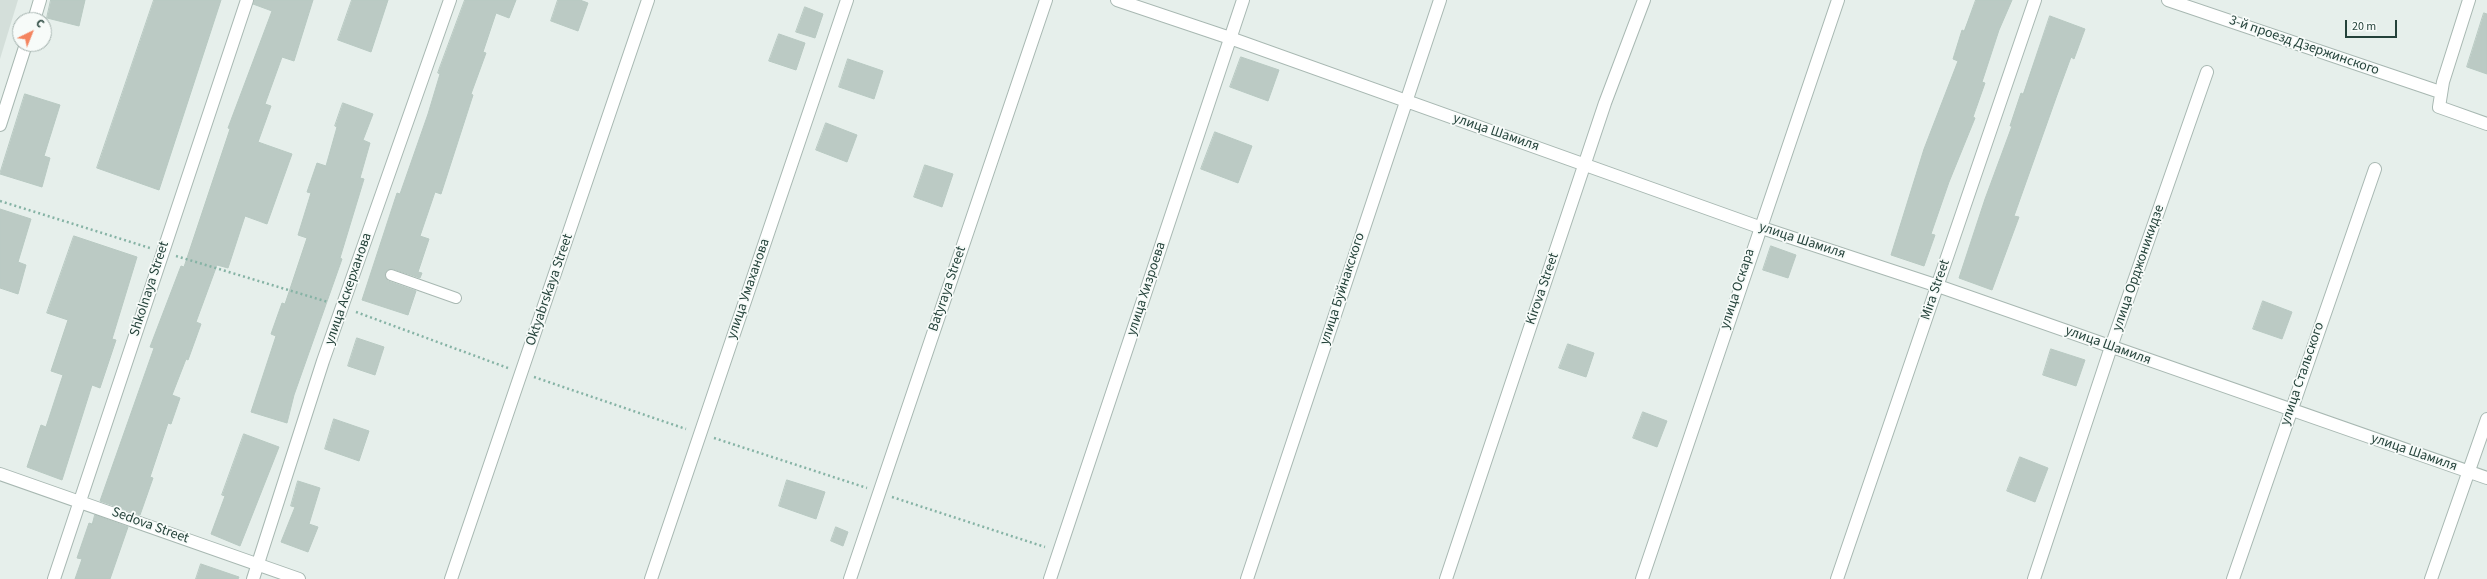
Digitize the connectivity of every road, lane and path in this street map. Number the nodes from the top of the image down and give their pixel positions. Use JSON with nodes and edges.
{"nodes":[{"id":1,"x":40,"y":0,"type":"edge"},
{"id":2,"x":246,"y":0,"type":"edge"},
{"id":3,"x":450,"y":0,"type":"edge"},
{"id":4,"x":648,"y":0,"type":"edge"},
{"id":5,"x":846,"y":0,"type":"edge"},
{"id":6,"x":1046,"y":0,"type":"edge"},
{"id":7,"x":1117,"y":0,"type":"edge"},
{"id":8,"x":1243,"y":0,"type":"edge"},
{"id":9,"x":1440,"y":0,"type":"edge"},
{"id":10,"x":1644,"y":0,"type":"edge"},
{"id":11,"x":1838,"y":0,"type":"edge"},
{"id":12,"x":2035,"y":0,"type":"edge"},
{"id":13,"x":2168,"y":0,"type":"edge"},
{"id":14,"x":2469,"y":0,"type":"edge"},
{"id":15,"x":36,"y":12,"type":"edge"},
{"id":16,"x":1230,"y":38,"type":"junction"},
{"id":17,"x":23,"y":52,"type":"edge"},
{"id":18,"x":2207,"y":72,"type":"dead end"},
{"id":19,"x":2440,"y":92,"type":"junction"},
{"id":20,"x":1405,"y":101,"type":"junction"},
{"id":21,"x":2487,"y":124,"type":"edge"},
{"id":22,"x":0,"y":125,"type":"edge"},
{"id":23,"x":1584,"y":164,"type":"junction"},
{"id":24,"x":2375,"y":169,"type":"dead end"},
{"id":25,"x":1759,"y":227,"type":"junction"},
{"id":26,"x":391,"y":275,"type":"dead end"},
{"id":27,"x":1938,"y":286,"type":"junction"},
{"id":28,"x":456,"y":298,"type":"dead end"},
{"id":29,"x":2111,"y":347,"type":"junction"},
{"id":30,"x":2290,"y":411,"type":"junction"},
{"id":31,"x":2487,"y":419,"type":"edge"},
{"id":32,"x":2468,"y":471,"type":"junction"},
{"id":33,"x":0,"y":474,"type":"edge"},
{"id":34,"x":2487,"y":478,"type":"edge"},
{"id":35,"x":80,"y":501,"type":"junction"},
{"id":36,"x":258,"y":565,"type":"junction"},
{"id":37,"x":54,"y":579,"type":"edge"},
{"id":38,"x":253,"y":579,"type":"edge"},
{"id":39,"x":299,"y":579,"type":"edge"},
{"id":40,"x":451,"y":579,"type":"edge"},
{"id":41,"x":651,"y":579,"type":"edge"},
{"id":42,"x":850,"y":579,"type":"edge"},
{"id":43,"x":1050,"y":579,"type":"edge"},
{"id":44,"x":1246,"y":579,"type":"edge"},
{"id":45,"x":1446,"y":579,"type":"edge"},
{"id":46,"x":1642,"y":579,"type":"edge"},
{"id":47,"x":1837,"y":579,"type":"edge"},
{"id":48,"x":2034,"y":579,"type":"edge"},
{"id":49,"x":2233,"y":579,"type":"edge"},
{"id":50,"x":2431,"y":579,"type":"edge"}],
"edges":[{"from":1,"to":15,"type":"street"},
{"from":2,"to":35,"type":"street","name":"Shkolnaya Street"},
{"from":3,"to":36,"type":"street","name":"улица Аскерханова"},
{"from":4,"to":40,"type":"street","name":"Oktyabrskaya Street"},
{"from":5,"to":41,"type":"street","name":"улица Умаханова"},
{"from":6,"to":42,"type":"street","name":"Batyraya Street"},
{"from":7,"to":16,"type":"street","name":"улица Шамиля"},
{"from":8,"to":16,"type":"street","name":"улица Хизроева"},
{"from":9,"to":20,"type":"street","name":"улица Буйнакского"},
{"from":10,"to":23,"type":"street","name":"Kirova Street"},
{"from":11,"to":25,"type":"street","name":"улица Оскара"},
{"from":12,"to":27,"type":"street","name":"Mira Street"},
{"from":13,"to":19,"type":"street","name":"3-й проезд Дзержинского"},
{"from":14,"to":19,"type":"street"},
{"from":16,"to":20,"type":"street","name":"улица Шамиля"},
{"from":16,"to":43,"type":"street","name":"улица Хизроева"},
{"from":17,"to":22,"type":"street"},
{"from":18,"to":29,"type":"street","name":"улица Орджоникидзе"},
{"from":19,"to":21,"type":"street"},
{"from":20,"to":23,"type":"street","name":"улица Шамиля"},
{"from":20,"to":44,"type":"street","name":"улица Буйнакского"},
{"from":23,"to":25,"type":"street","name":"улица Шамиля"},
{"from":23,"to":45,"type":"street","name":"Kirova Street"},
{"from":24,"to":30,"type":"street","name":"улица Стальского"},
{"from":25,"to":27,"type":"street","name":"улица Шамиля"},
{"from":25,"to":46,"type":"street","name":"улица Оскара"},
{"from":26,"to":28,"type":"lane"},
{"from":27,"to":29,"type":"street","name":"улица Шамиля"},
{"from":27,"to":47,"type":"street","name":"Mira Street"},
{"from":29,"to":30,"type":"street","name":"улица Шамиля"},
{"from":29,"to":48,"type":"street","name":"улица Орджоникидзе"},
{"from":30,"to":32,"type":"street","name":"улица Шамиля"},
{"from":30,"to":49,"type":"street","name":"улица Стальского"},
{"from":31,"to":32,"type":"street"},
{"from":32,"to":34,"type":"street","name":"улица Шамиля"},
{"from":32,"to":50,"type":"street"},
{"from":33,"to":35,"type":"street","name":"Sedova Street"},
{"from":35,"to":36,"type":"street","name":"Sedova Street"},
{"from":35,"to":37,"type":"street","name":"Shkolnaya Street"},
{"from":36,"to":38,"type":"street","name":"улица Аскерханова"},
{"from":36,"to":39,"type":"street","name":"Sedova Street"}]}
